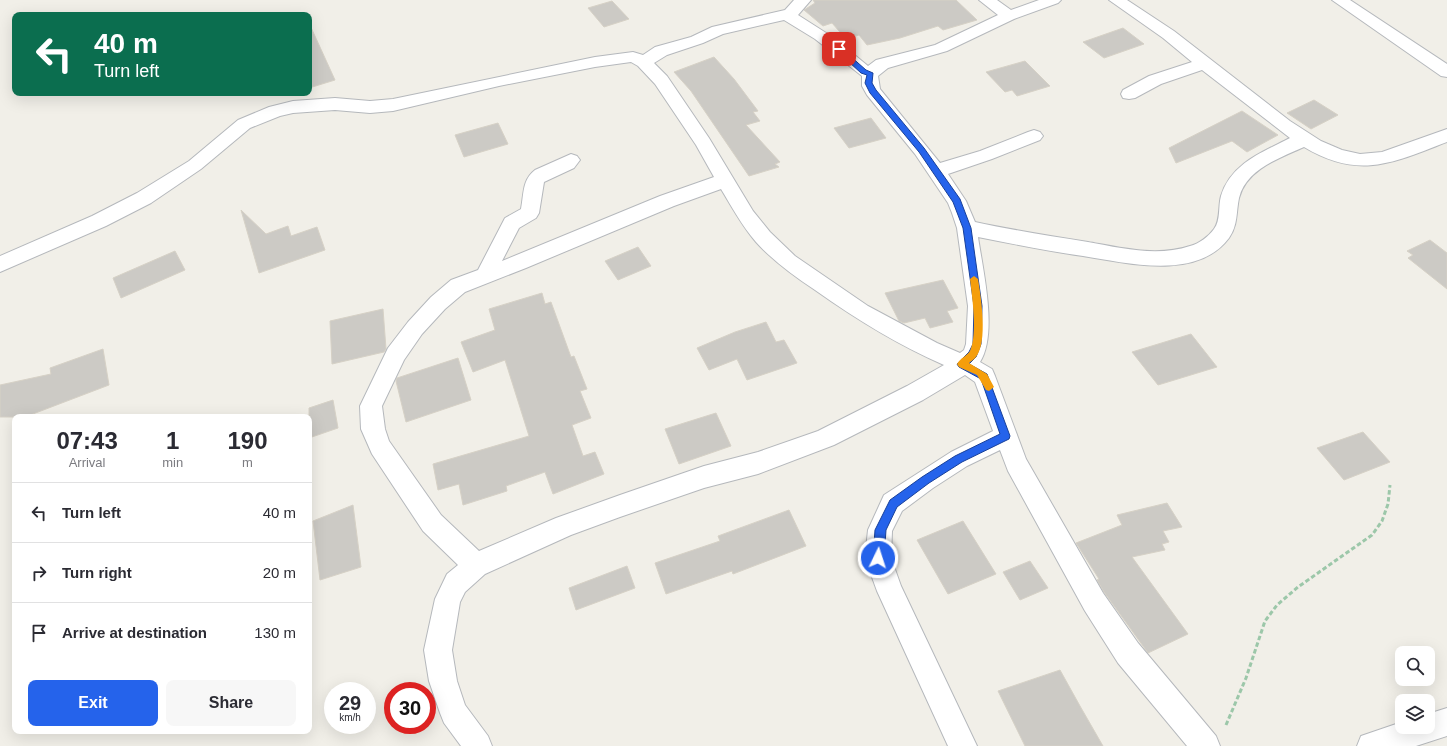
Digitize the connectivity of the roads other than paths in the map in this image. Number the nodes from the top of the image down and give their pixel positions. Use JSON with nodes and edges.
{"nodes":[{"id":1,"x":803,"y":0,"type":"edge"},
{"id":2,"x":987,"y":0,"type":"edge"},
{"id":3,"x":1053,"y":0,"type":"edge"},
{"id":4,"x":1117,"y":0,"type":"edge"},
{"id":5,"x":1340,"y":0,"type":"edge"},
{"id":6,"x":789,"y":16,"type":"junction"},
{"id":7,"x":1009,"y":16,"type":"junction"},
{"id":8,"x":644,"y":62,"type":"junction"},
{"id":9,"x":1204,"y":64,"type":"junction"},
{"id":10,"x":1447,"y":72,"type":"edge"},
{"id":11,"x":871,"y":74,"type":"junction"},
{"id":12,"x":1129,"y":94,"type":"dead end"},
{"id":13,"x":1034,"y":136,"type":"dead end"},
{"id":14,"x":1447,"y":136,"type":"edge"},
{"id":15,"x":1304,"y":139,"type":"junction"},
{"id":16,"x":572,"y":160,"type":"dead end"},
{"id":17,"x":936,"y":171,"type":"junction"},
{"id":18,"x":726,"y":180,"type":"junction"},
{"id":19,"x":967,"y":228,"type":"junction"},
{"id":20,"x":0,"y":264,"type":"edge"},
{"id":21,"x":486,"y":274,"type":"junction"},
{"id":22,"x":962,"y":364,"type":"junction"},
{"id":23,"x":1006,"y":436,"type":"junction"},
{"id":24,"x":476,"y":565,"type":"junction"},
{"id":25,"x":1447,"y":722,"type":"edge"},
{"id":26,"x":1215,"y":739,"type":"edge"},
{"id":27,"x":478,"y":746,"type":"edge"},
{"id":28,"x":963,"y":746,"type":"edge"},
{"id":29,"x":1371,"y":746,"type":"edge"}],
"edges":[{"from":1,"to":6,"type":"street"},
{"from":2,"to":7,"type":"street"},
{"from":3,"to":7,"type":"street"},
{"from":4,"to":9,"type":"street"},
{"from":5,"to":10,"type":"street"},
{"from":6,"to":8,"type":"street"},
{"from":6,"to":11,"type":"street"},
{"from":7,"to":11,"type":"street"},
{"from":8,"to":18,"type":"street"},
{"from":8,"to":20,"type":"street"},
{"from":9,"to":12,"type":"street"},
{"from":9,"to":15,"type":"street"},
{"from":11,"to":17,"type":"street"},
{"from":13,"to":17,"type":"street"},
{"from":14,"to":15,"type":"street"},
{"from":15,"to":19,"type":"street"},
{"from":16,"to":21,"type":"street"},
{"from":17,"to":19,"type":"street"},
{"from":18,"to":21,"type":"street"},
{"from":18,"to":22,"type":"street"},
{"from":19,"to":22,"type":"street"},
{"from":21,"to":24,"type":"street"},
{"from":22,"to":23,"type":"street"},
{"from":22,"to":24,"type":"street"},
{"from":23,"to":26,"type":"street"},
{"from":23,"to":28,"type":"street"},
{"from":24,"to":27,"type":"street"},
{"from":25,"to":29,"type":"street"}]}
